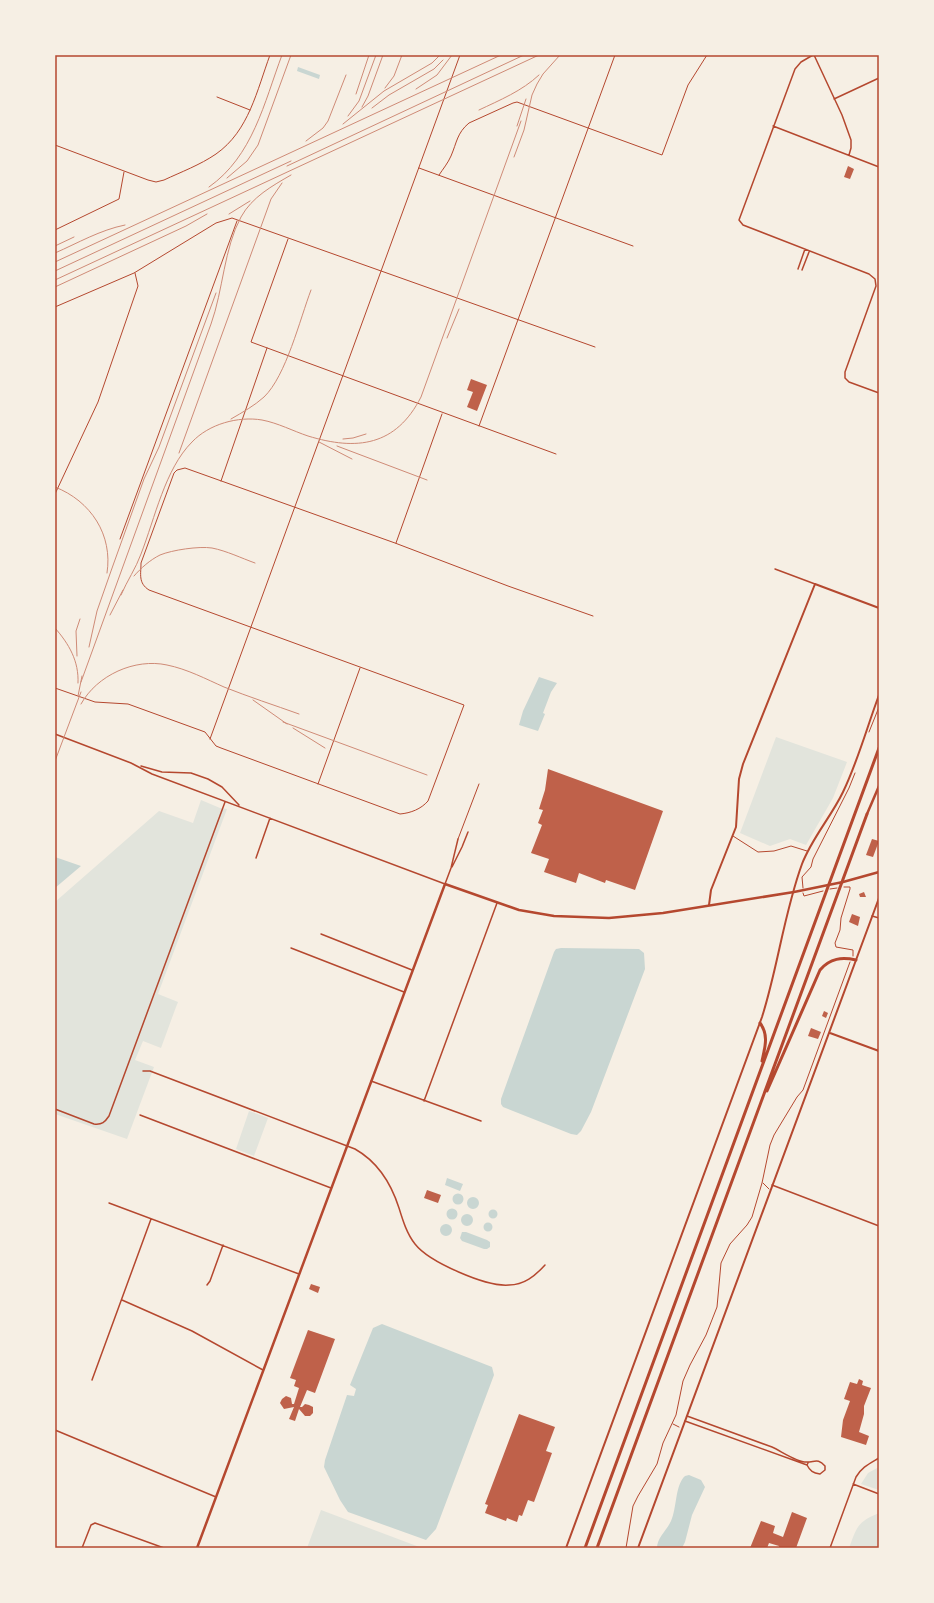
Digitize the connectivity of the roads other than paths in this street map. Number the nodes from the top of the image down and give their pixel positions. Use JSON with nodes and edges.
{"nodes":[{"id":1,"x":270,"y":55,"type":"edge"},
{"id":2,"x":460,"y":55,"type":"edge"},
{"id":3,"x":615,"y":55,"type":"edge"},
{"id":4,"x":707,"y":55,"type":"edge"},
{"id":5,"x":814,"y":55,"type":"edge"},
{"id":6,"x":879,"y":79,"type":"edge"},
{"id":7,"x":217,"y":97,"type":"dead end"},
{"id":8,"x":834,"y":99,"type":"junction"},
{"id":9,"x":250,"y":110,"type":"junction"},
{"id":10,"x":773,"y":126,"type":"junction"},
{"id":11,"x":589,"y":128,"type":"junction"},
{"id":12,"x":55,"y":145,"type":"edge"},
{"id":13,"x":849,"y":155,"type":"junction"},
{"id":14,"x":879,"y":167,"type":"edge"},
{"id":15,"x":418,"y":168,"type":"junction"},
{"id":16,"x":124,"y":171,"type":"junction"},
{"id":17,"x":439,"y":175,"type":"junction"},
{"id":18,"x":557,"y":217,"type":"junction"},
{"id":19,"x":238,"y":221,"type":"junction"},
{"id":20,"x":55,"y":230,"type":"edge"},
{"id":21,"x":288,"y":238,"type":"junction"},
{"id":22,"x":633,"y":246,"type":"dead end"},
{"id":23,"x":805,"y":249,"type":"junction"},
{"id":24,"x":809,"y":251,"type":"junction"},
{"id":25,"x":798,"y":269,"type":"dead end"},
{"id":26,"x":802,"y":270,"type":"dead end"},
{"id":27,"x":381,"y":271,"type":"junction"},
{"id":28,"x":134,"y":273,"type":"junction"},
{"id":29,"x":55,"y":307,"type":"edge"},
{"id":30,"x":519,"y":320,"type":"junction"},
{"id":31,"x":595,"y":347,"type":"dead end"},
{"id":32,"x":268,"y":348,"type":"junction"},
{"id":33,"x":343,"y":377,"type":"junction"},
{"id":34,"x":879,"y":394,"type":"edge"},
{"id":35,"x":442,"y":413,"type":"junction"},
{"id":36,"x":479,"y":426,"type":"junction"},
{"id":37,"x":556,"y":454,"type":"dead end"},
{"id":38,"x":220,"y":481,"type":"junction"},
{"id":39,"x":55,"y":494,"type":"edge"},
{"id":40,"x":295,"y":508,"type":"junction"},
{"id":41,"x":120,"y":539,"type":"dead end"},
{"id":42,"x":395,"y":543,"type":"junction"},
{"id":43,"x":775,"y":569,"type":"dead end"},
{"id":44,"x":815,"y":584,"type":"junction"},
{"id":45,"x":879,"y":608,"type":"edge"},
{"id":46,"x":593,"y":616,"type":"dead end"},
{"id":47,"x":252,"y":628,"type":"junction"},
{"id":48,"x":360,"y":668,"type":"junction"},
{"id":49,"x":55,"y":688,"type":"edge"},
{"id":50,"x":879,"y":695,"type":"edge"},
{"id":51,"x":55,"y":734,"type":"edge"},
{"id":52,"x":210,"y":740,"type":"junction"},
{"id":53,"x":879,"y":748,"type":"edge"},
{"id":54,"x":139,"y":766,"type":"junction"},
{"id":55,"x":318,"y":784,"type":"junction"},
{"id":56,"x":479,"y":784,"type":"dead end"},
{"id":57,"x":879,"y":786,"type":"edge"},
{"id":58,"x":225,"y":802,"type":"junction"},
{"id":59,"x":241,"y":806,"type":"junction"},
{"id":60,"x":866,"y":814,"type":"joint"},
{"id":61,"x":270,"y":818,"type":"junction"},
{"id":62,"x":468,"y":832,"type":"dead end"},
{"id":63,"x":732,"y":836,"type":"junction"},
{"id":64,"x":458,"y":839,"type":"joint"},
{"id":65,"x":808,"y":851,"type":"junction"},
{"id":66,"x":256,"y":858,"type":"dead end"},
{"id":67,"x":451,"y":868,"type":"junction"},
{"id":68,"x":879,"y":872,"type":"edge"},
{"id":69,"x":445,"y":884,"type":"junction"},
{"id":70,"x":794,"y":892,"type":"junction"},
{"id":71,"x":879,"y":898,"type":"edge"},
{"id":72,"x":497,"y":903,"type":"junction"},
{"id":73,"x":709,"y":905,"type":"junction"},
{"id":74,"x":872,"y":916,"type":"junction"},
{"id":75,"x":879,"y":918,"type":"edge"},
{"id":76,"x":321,"y":934,"type":"dead end"},
{"id":77,"x":291,"y":948,"type":"dead end"},
{"id":78,"x":856,"y":960,"type":"junction"},
{"id":79,"x":412,"y":970,"type":"junction"},
{"id":80,"x":404,"y":992,"type":"junction"},
{"id":81,"x":760,"y":1023,"type":"junction"},
{"id":82,"x":830,"y":1033,"type":"junction"},
{"id":83,"x":879,"y":1047,"type":"edge"},
{"id":84,"x":878,"y":1051,"type":"edge"},
{"id":85,"x":143,"y":1071,"type":"dead end"},
{"id":86,"x":759,"y":1074,"type":"junction"},
{"id":87,"x":371,"y":1081,"type":"junction"},
{"id":88,"x":424,"y":1100,"type":"junction"},
{"id":89,"x":55,"y":1109,"type":"edge"},
{"id":90,"x":140,"y":1115,"type":"dead end"},
{"id":91,"x":754,"y":1120,"type":"junction"},
{"id":92,"x":481,"y":1121,"type":"dead end"},
{"id":93,"x":347,"y":1146,"type":"junction"},
{"id":94,"x":772,"y":1185,"type":"junction"},
{"id":95,"x":331,"y":1188,"type":"junction"},
{"id":96,"x":109,"y":1203,"type":"dead end"},
{"id":97,"x":151,"y":1219,"type":"junction"},
{"id":98,"x":879,"y":1226,"type":"edge"},
{"id":99,"x":223,"y":1246,"type":"junction"},
{"id":100,"x":545,"y":1265,"type":"dead end"},
{"id":101,"x":299,"y":1274,"type":"junction"},
{"id":102,"x":207,"y":1285,"type":"dead end"},
{"id":103,"x":122,"y":1300,"type":"junction"},
{"id":104,"x":264,"y":1370,"type":"junction"},
{"id":105,"x":92,"y":1380,"type":"dead end"},
{"id":106,"x":688,"y":1416,"type":"junction"},
{"id":107,"x":685,"y":1422,"type":"junction"},
{"id":108,"x":55,"y":1430,"type":"edge"},
{"id":109,"x":879,"y":1458,"type":"edge"},
{"id":110,"x":808,"y":1464,"type":"junction"},
{"id":111,"x":853,"y":1484,"type":"junction"},
{"id":112,"x":879,"y":1494,"type":"edge"},
{"id":113,"x":216,"y":1497,"type":"junction"},
{"id":114,"x":82,"y":1548,"type":"edge"},
{"id":115,"x":164,"y":1548,"type":"edge"},
{"id":116,"x":197,"y":1548,"type":"edge"},
{"id":117,"x":566,"y":1548,"type":"edge"},
{"id":118,"x":585,"y":1548,"type":"edge"},
{"id":119,"x":597,"y":1548,"type":"edge"},
{"id":120,"x":638,"y":1548,"type":"edge"},
{"id":121,"x":830,"y":1548,"type":"edge"}],
"edges":[{"from":1,"to":9,"type":"lane"},
{"from":2,"to":15,"type":"lane"},
{"from":3,"to":11,"type":"lane"},
{"from":4,"to":11,"type":"lane"},
{"from":5,"to":8,"type":"street"},
{"from":5,"to":10,"type":"street"},
{"from":6,"to":8,"type":"street"},
{"from":7,"to":9,"type":"lane"},
{"from":8,"to":13,"type":"street"},
{"from":9,"to":16,"type":"lane"},
{"from":10,"to":13,"type":"street"},
{"from":10,"to":23,"type":"street"},
{"from":11,"to":17,"type":"lane"},
{"from":11,"to":18,"type":"lane"},
{"from":12,"to":16,"type":"lane"},
{"from":13,"to":14,"type":"street"},
{"from":15,"to":17,"type":"lane"},
{"from":15,"to":27,"type":"lane"},
{"from":16,"to":20,"type":"lane"},
{"from":17,"to":18,"type":"lane"},
{"from":18,"to":22,"type":"lane"},
{"from":18,"to":30,"type":"lane"},
{"from":19,"to":21,"type":"lane"},
{"from":19,"to":28,"type":"lane"},
{"from":19,"to":41,"type":"lane"},
{"from":21,"to":27,"type":"lane"},
{"from":21,"to":32,"type":"lane"},
{"from":23,"to":24,"type":"street"},
{"from":23,"to":25,"type":"street"},
{"from":24,"to":26,"type":"street"},
{"from":24,"to":34,"type":"street"},
{"from":27,"to":30,"type":"lane"},
{"from":27,"to":33,"type":"lane"},
{"from":28,"to":29,"type":"lane"},
{"from":28,"to":39,"type":"lane"},
{"from":30,"to":31,"type":"lane"},
{"from":30,"to":36,"type":"lane"},
{"from":32,"to":33,"type":"lane"},
{"from":32,"to":38,"type":"lane"},
{"from":33,"to":35,"type":"lane"},
{"from":33,"to":40,"type":"lane"},
{"from":35,"to":36,"type":"lane"},
{"from":35,"to":42,"type":"lane"},
{"from":36,"to":37,"type":"lane"},
{"from":38,"to":40,"type":"lane"},
{"from":38,"to":47,"type":"lane"},
{"from":40,"to":42,"type":"lane"},
{"from":40,"to":47,"type":"lane"},
{"from":42,"to":46,"type":"lane"},
{"from":43,"to":44,"type":"street"},
{"from":44,"to":45,"type":"street"},
{"from":44,"to":63,"type":"street"},
{"from":47,"to":48,"type":"lane"},
{"from":47,"to":52,"type":"lane"},
{"from":48,"to":55,"type":"lane"},
{"from":48,"to":55,"type":"lane"},
{"from":49,"to":52,"type":"lane"},
{"from":50,"to":65,"type":"street"},
{"from":51,"to":54,"type":"street"},
{"from":52,"to":55,"type":"lane"},
{"from":53,"to":86,"type":"highway"},
{"from":54,"to":58,"type":"street"},
{"from":54,"to":59,"type":"street"},
{"from":56,"to":64,"type":"lane"},
{"from":57,"to":60,"type":"main road"},
{"from":58,"to":59,"type":"street"},
{"from":58,"to":89,"type":"street"},
{"from":59,"to":61,"type":"street"},
{"from":60,"to":91,"type":"highway"},
{"from":61,"to":66,"type":"street"},
{"from":61,"to":69,"type":"street"},
{"from":62,"to":67,"type":"street"},
{"from":63,"to":65,"type":"lane"},
{"from":63,"to":73,"type":"street"},
{"from":64,"to":67,"type":"street"},
{"from":65,"to":70,"type":"street"},
{"from":67,"to":69,"type":"street"},
{"from":68,"to":70,"type":"main road"},
{"from":69,"to":72,"type":"main road"},
{"from":69,"to":79,"type":"main road"},
{"from":70,"to":73,"type":"main road"},
{"from":70,"to":81,"type":"street"},
{"from":71,"to":74,"type":"street"},
{"from":72,"to":73,"type":"main road"},
{"from":72,"to":88,"type":"street"},
{"from":74,"to":75,"type":"street"},
{"from":74,"to":78,"type":"street"},
{"from":76,"to":79,"type":"street"},
{"from":77,"to":80,"type":"street"},
{"from":78,"to":82,"type":"street"},
{"from":78,"to":91,"type":"highway"},
{"from":79,"to":80,"type":"main road"},
{"from":80,"to":87,"type":"main road"},
{"from":81,"to":86,"type":"highway"},
{"from":81,"to":117,"type":"street"},
{"from":82,"to":84,"type":"street"},
{"from":82,"to":94,"type":"street"},
{"from":83,"to":84,"type":"street"},
{"from":85,"to":93,"type":"street"},
{"from":86,"to":118,"type":"highway"},
{"from":87,"to":88,"type":"street"},
{"from":87,"to":93,"type":"main road"},
{"from":88,"to":92,"type":"street"},
{"from":90,"to":95,"type":"street"},
{"from":91,"to":119,"type":"highway"},
{"from":93,"to":95,"type":"main road"},
{"from":93,"to":100,"type":"street"},
{"from":94,"to":98,"type":"street"},
{"from":94,"to":106,"type":"street"},
{"from":95,"to":101,"type":"main road"},
{"from":96,"to":97,"type":"street"},
{"from":97,"to":99,"type":"street"},
{"from":97,"to":103,"type":"street"},
{"from":99,"to":101,"type":"street"},
{"from":99,"to":102,"type":"street"},
{"from":101,"to":104,"type":"main road"},
{"from":103,"to":104,"type":"street"},
{"from":103,"to":105,"type":"street"},
{"from":104,"to":113,"type":"main road"},
{"from":106,"to":107,"type":"street"},
{"from":106,"to":110,"type":"street"},
{"from":107,"to":110,"type":"street"},
{"from":107,"to":120,"type":"street"},
{"from":108,"to":113,"type":"street"},
{"from":109,"to":111,"type":"street"},
{"from":110,"to":110,"type":"street"},
{"from":111,"to":112,"type":"street"},
{"from":111,"to":121,"type":"street"},
{"from":113,"to":116,"type":"main road"},
{"from":114,"to":115,"type":"street"}]}
